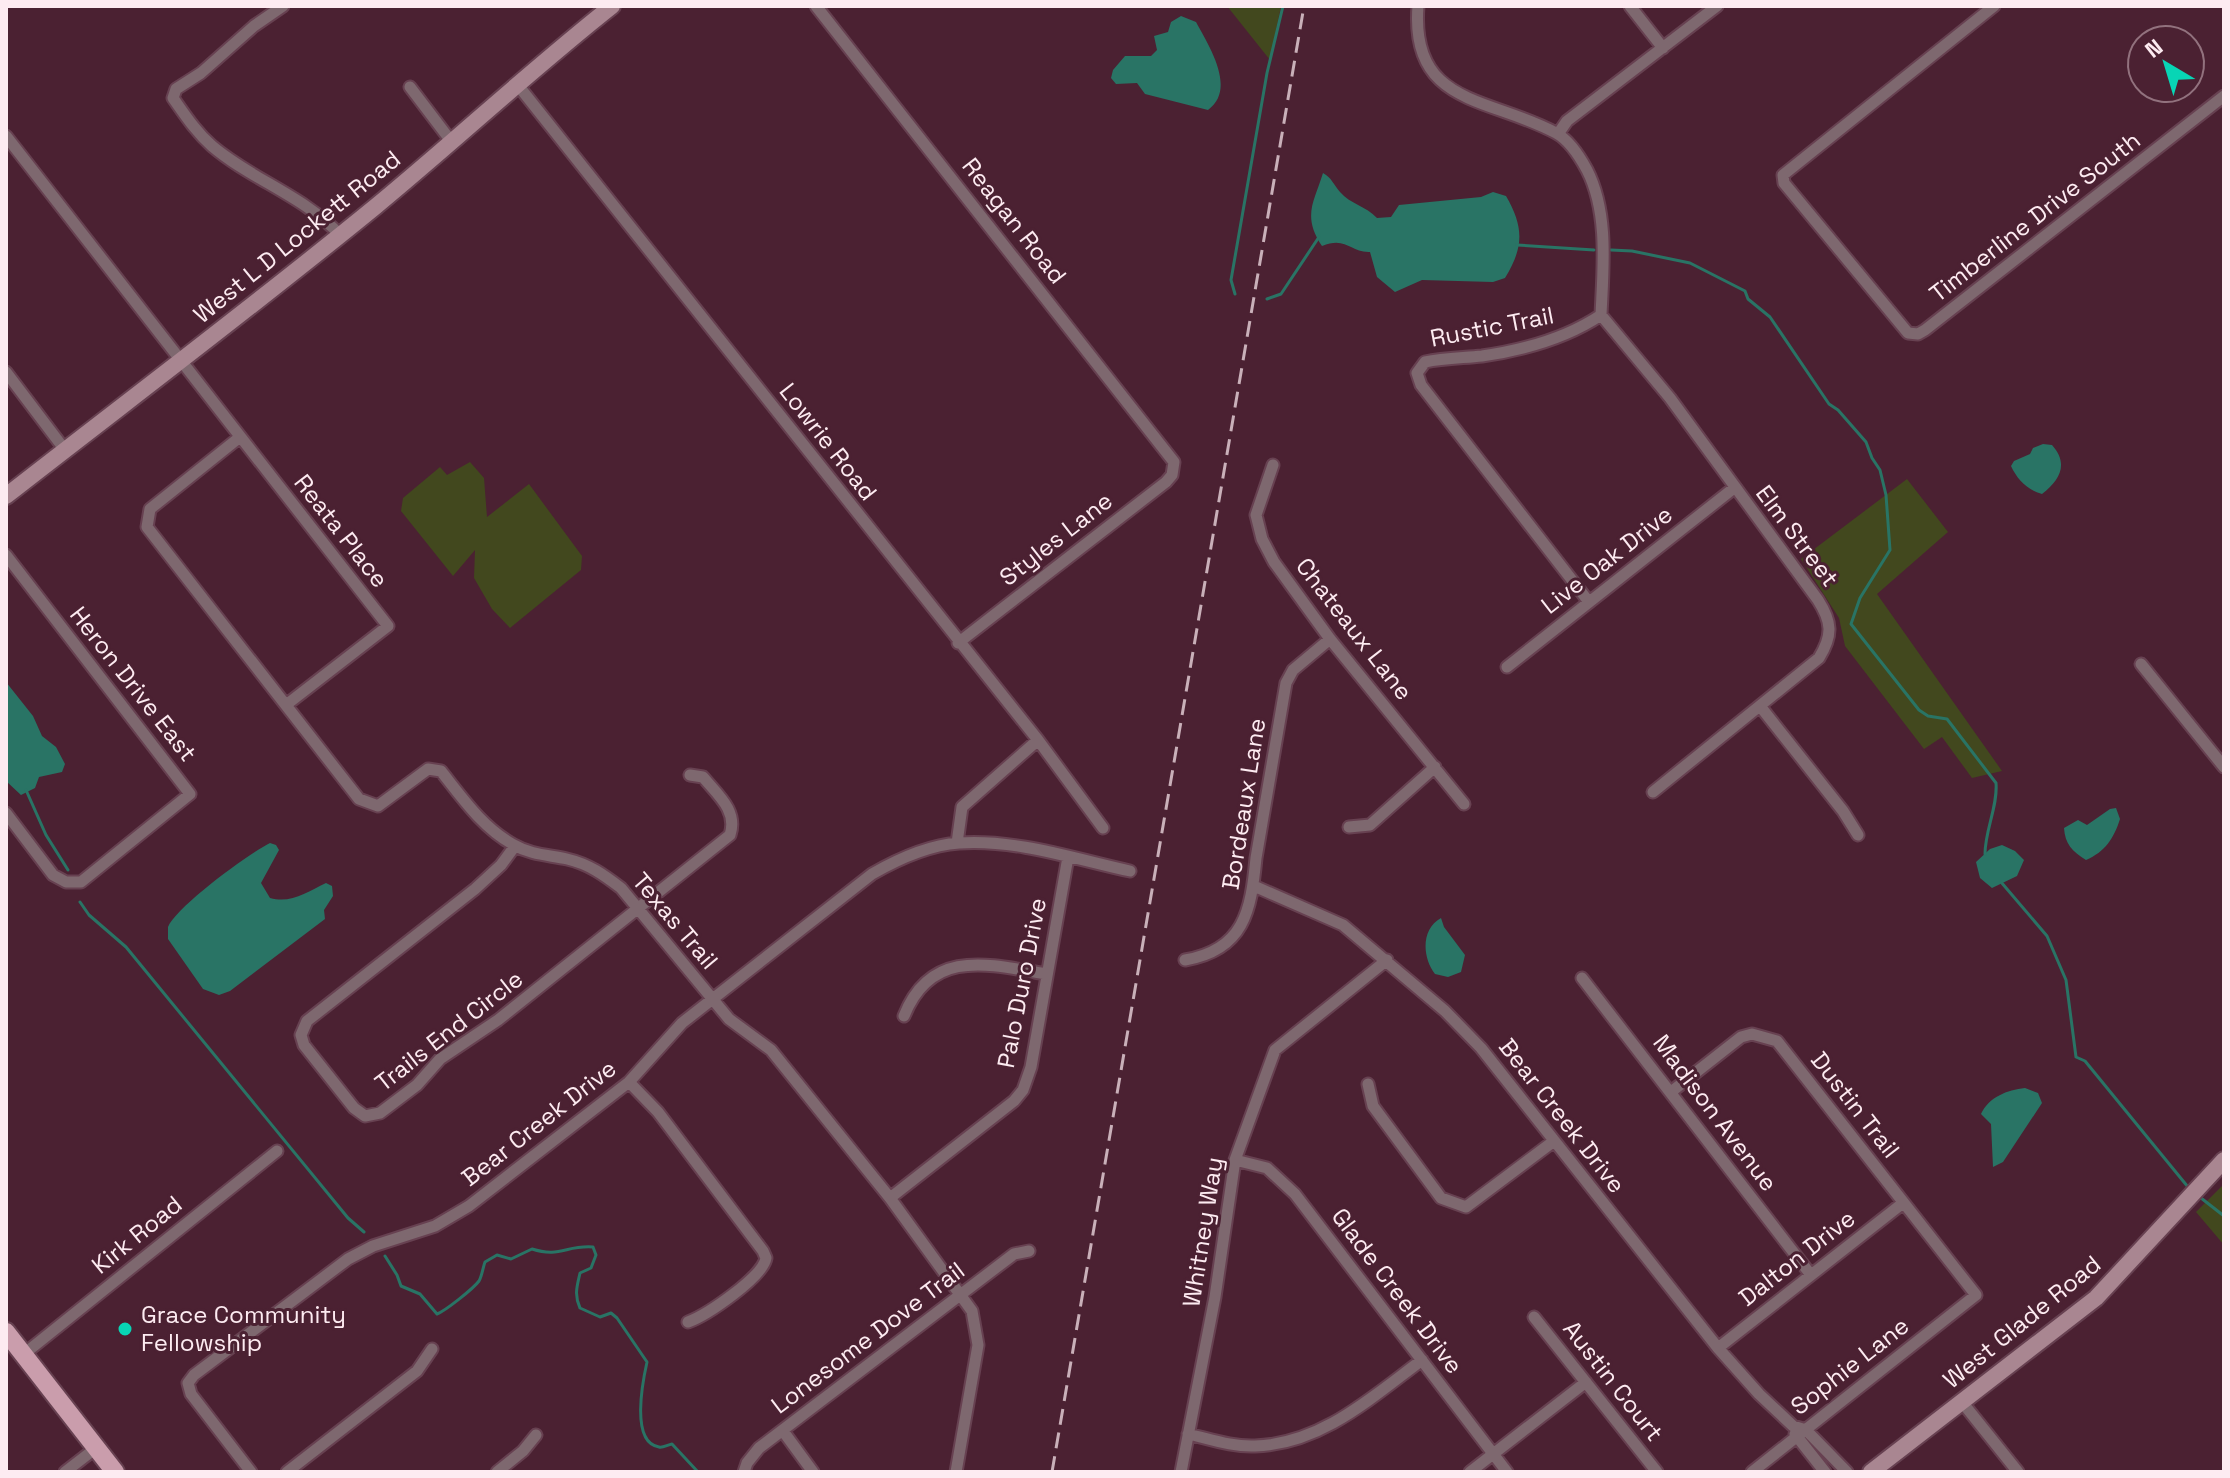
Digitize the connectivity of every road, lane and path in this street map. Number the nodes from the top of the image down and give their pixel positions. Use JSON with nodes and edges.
{"nodes":[{"id":1,"x":283,"y":6,"type":"edge"},
{"id":2,"x":816,"y":6,"type":"edge"},
{"id":3,"x":1418,"y":6,"type":"edge"},
{"id":4,"x":1630,"y":6,"type":"edge"},
{"id":5,"x":1717,"y":6,"type":"edge"},
{"id":6,"x":1994,"y":6,"type":"edge"},
{"id":7,"x":606,"y":8,"type":"edge"},
{"id":8,"x":1663,"y":48,"type":"junction"},
{"id":9,"x":517,"y":84,"type":"junction"},
{"id":10,"x":410,"y":87,"type":"dead end"},
{"id":11,"x":2224,"y":96,"type":"edge"},
{"id":12,"x":1558,"y":134,"type":"junction"},
{"id":13,"x":6,"y":136,"type":"edge"},
{"id":14,"x":451,"y":141,"type":"junction"},
{"id":15,"x":340,"y":235,"type":"junction"},
{"id":16,"x":1601,"y":315,"type":"junction"},
{"id":17,"x":181,"y":362,"type":"junction"},
{"id":18,"x":6,"y":372,"type":"edge"},
{"id":19,"x":240,"y":437,"type":"junction"},
{"id":20,"x":65,"y":450,"type":"junction"},
{"id":21,"x":1174,"y":465,"type":"joint"},
{"id":22,"x":1273,"y":465,"type":"dead end"},
{"id":23,"x":1734,"y":488,"type":"junction"},
{"id":24,"x":6,"y":496,"type":"edge"},
{"id":25,"x":6,"y":555,"type":"edge"},
{"id":26,"x":1589,"y":602,"type":"junction"},
{"id":27,"x":1330,"y":639,"type":"junction"},
{"id":28,"x":958,"y":643,"type":"junction"},
{"id":29,"x":2141,"y":664,"type":"dead end"},
{"id":30,"x":1507,"y":667,"type":"dead end"},
{"id":31,"x":286,"y":705,"type":"junction"},
{"id":32,"x":1760,"y":706,"type":"junction"},
{"id":33,"x":1038,"y":740,"type":"junction"},
{"id":34,"x":1435,"y":767,"type":"junction"},
{"id":35,"x":2224,"y":767,"type":"edge"},
{"id":36,"x":690,"y":775,"type":"dead end"},
{"id":37,"x":1653,"y":792,"type":"dead end"},
{"id":38,"x":1464,"y":804,"type":"dead end"},
{"id":39,"x":6,"y":813,"type":"edge"},
{"id":40,"x":1349,"y":827,"type":"dead end"},
{"id":41,"x":1103,"y":828,"type":"dead end"},
{"id":42,"x":1858,"y":835,"type":"dead end"},
{"id":43,"x":957,"y":843,"type":"junction"},
{"id":44,"x":515,"y":846,"type":"junction"},
{"id":45,"x":1068,"y":857,"type":"junction"},
{"id":46,"x":1130,"y":871,"type":"dead end"},
{"id":47,"x":1254,"y":886,"type":"junction"},
{"id":48,"x":639,"y":909,"type":"junction"},
{"id":49,"x":1185,"y":960,"type":"dead end"},
{"id":50,"x":1387,"y":960,"type":"junction"},
{"id":51,"x":1046,"y":974,"type":"junction"},
{"id":52,"x":1582,"y":978,"type":"dead end"},
{"id":53,"x":713,"y":999,"type":"junction"},
{"id":54,"x":904,"y":1016,"type":"dead end"},
{"id":55,"x":629,"y":1082,"type":"junction"},
{"id":56,"x":1368,"y":1084,"type":"dead end"},
{"id":57,"x":1671,"y":1092,"type":"junction"},
{"id":58,"x":1554,"y":1141,"type":"junction"},
{"id":59,"x":277,"y":1151,"type":"dead end"},
{"id":60,"x":1235,"y":1160,"type":"junction"},
{"id":61,"x":2224,"y":1160,"type":"edge"},
{"id":62,"x":890,"y":1198,"type":"junction"},
{"id":63,"x":1903,"y":1203,"type":"junction"},
{"id":64,"x":1029,"y":1251,"type":"dead end"},
{"id":65,"x":1811,"y":1275,"type":"junction"},
{"id":66,"x":959,"y":1295,"type":"junction"},
{"id":67,"x":1976,"y":1295,"type":"joint"},
{"id":68,"x":1534,"y":1317,"type":"dead end"},
{"id":69,"x":688,"y":1322,"type":"dead end"},
{"id":70,"x":6,"y":1332,"type":"edge"},
{"id":71,"x":1718,"y":1348,"type":"junction"},
{"id":72,"x":432,"y":1349,"type":"dead end"},
{"id":73,"x":24,"y":1354,"type":"junction"},
{"id":74,"x":1422,"y":1360,"type":"junction"},
{"id":75,"x":1586,"y":1382,"type":"junction"},
{"id":76,"x":1962,"y":1402,"type":"junction"},
{"id":77,"x":783,"y":1431,"type":"junction"},
{"id":78,"x":1798,"y":1431,"type":"junction"},
{"id":79,"x":1188,"y":1434,"type":"junction"},
{"id":80,"x":536,"y":1435,"type":"dead end"},
{"id":81,"x":96,"y":1448,"type":"junction"},
{"id":82,"x":1493,"y":1454,"type":"junction"},
{"id":83,"x":65,"y":1472,"type":"edge"},
{"id":84,"x":115,"y":1472,"type":"edge"},
{"id":85,"x":251,"y":1472,"type":"edge"},
{"id":86,"x":287,"y":1472,"type":"edge"},
{"id":87,"x":497,"y":1472,"type":"edge"},
{"id":88,"x":744,"y":1472,"type":"edge"},
{"id":89,"x":813,"y":1472,"type":"edge"},
{"id":90,"x":956,"y":1472,"type":"edge"},
{"id":91,"x":1181,"y":1472,"type":"edge"},
{"id":92,"x":1470,"y":1472,"type":"edge"},
{"id":93,"x":1507,"y":1472,"type":"edge"},
{"id":94,"x":1657,"y":1472,"type":"edge"},
{"id":95,"x":1752,"y":1472,"type":"edge"},
{"id":96,"x":1825,"y":1472,"type":"edge"},
{"id":97,"x":1847,"y":1472,"type":"edge"},
{"id":98,"x":1871,"y":1472,"type":"edge"},
{"id":99,"x":2018,"y":1472,"type":"edge"}],
"edges":[{"from":1,"to":15,"type":"street"},
{"from":2,"to":21,"type":"street","name":"Reagan Road"},
{"from":3,"to":12,"type":"street"},
{"from":4,"to":8,"type":"street"},
{"from":5,"to":8,"type":"street"},
{"from":6,"to":11,"type":"street","name":"Timberline Drive South"},
{"from":7,"to":9,"type":"main road","name":"West L D Lockett Road"},
{"from":8,"to":12,"type":"street"},
{"from":9,"to":14,"type":"main road","name":"West L D Lockett Road"},
{"from":9,"to":28,"type":"street","name":"Lowrie Road"},
{"from":10,"to":14,"type":"street"},
{"from":12,"to":16,"type":"street"},
{"from":13,"to":17,"type":"street","name":"Reata Place"},
{"from":14,"to":15,"type":"main road","name":"West L D Lockett Road"},
{"from":15,"to":17,"type":"main road","name":"West L D Lockett Road"},
{"from":16,"to":23,"type":"street","name":"Elm Street"},
{"from":16,"to":26,"type":"street","name":"Rustic Trail"},
{"from":17,"to":19,"type":"street","name":"Reata Place"},
{"from":17,"to":20,"type":"main road","name":"West L D Lockett Road"},
{"from":18,"to":20,"type":"street"},
{"from":19,"to":31,"type":"street","name":"Texas Trail"},
{"from":19,"to":31,"type":"street","name":"Reata Place"},
{"from":20,"to":24,"type":"main road","name":"West L D Lockett Road"},
{"from":21,"to":28,"type":"street","name":"Styles Lane"},
{"from":22,"to":27,"type":"street","name":"Chateaux Lane"},
{"from":23,"to":26,"type":"street","name":"Live Oak Drive"},
{"from":23,"to":32,"type":"street","name":"Elm Street"},
{"from":25,"to":39,"type":"street","name":"Heron Drive East"},
{"from":26,"to":30,"type":"street","name":"Live Oak Drive"},
{"from":27,"to":34,"type":"street","name":"Chateaux Lane"},
{"from":27,"to":47,"type":"street","name":"Bordeaux Lane"},
{"from":28,"to":33,"type":"street","name":"Lowrie Road"},
{"from":29,"to":35,"type":"street"},
{"from":31,"to":44,"type":"street","name":"Texas Trail"},
{"from":32,"to":37,"type":"street","name":"Elm Street"},
{"from":32,"to":42,"type":"street"},
{"from":33,"to":41,"type":"street","name":"Lowrie Road"},
{"from":33,"to":43,"type":"street"},
{"from":34,"to":38,"type":"street","name":"Chateaux Lane"},
{"from":34,"to":40,"type":"street"},
{"from":36,"to":48,"type":"street"},
{"from":43,"to":45,"type":"street","name":"Bear Creek Drive"},
{"from":43,"to":53,"type":"street","name":"Bear Creek Drive"},
{"from":44,"to":48,"type":"street","name":"Texas Trail"},
{"from":44,"to":48,"type":"street","name":"Trails End Circle"},
{"from":45,"to":46,"type":"street","name":"Bear Creek Drive"},
{"from":45,"to":51,"type":"street","name":"Palo Duro Drive"},
{"from":47,"to":49,"type":"street","name":"Bordeaux Lane"},
{"from":47,"to":50,"type":"street","name":"Bear Creek Drive"},
{"from":48,"to":53,"type":"street","name":"Texas Trail"},
{"from":50,"to":58,"type":"street","name":"Bear Creek Drive"},
{"from":50,"to":60,"type":"street","name":"Whitney Way"},
{"from":51,"to":54,"type":"street"},
{"from":51,"to":62,"type":"street","name":"Palo Duro Drive"},
{"from":52,"to":57,"type":"street","name":"Madison Avenue"},
{"from":53,"to":55,"type":"street","name":"Bear Creek Drive"},
{"from":53,"to":62,"type":"street","name":"Texas Trail"},
{"from":55,"to":69,"type":"street"},
{"from":55,"to":85,"type":"street","name":"Bear Creek Drive"},
{"from":56,"to":58,"type":"street"},
{"from":57,"to":63,"type":"street","name":"Dustin Trail"},
{"from":57,"to":65,"type":"street","name":"Madison Avenue"},
{"from":58,"to":71,"type":"street","name":"Bear Creek Drive"},
{"from":59,"to":73,"type":"street","name":"Kirk Road"},
{"from":60,"to":74,"type":"street","name":"Glade Creek Drive"},
{"from":60,"to":79,"type":"street","name":"Whitney Way"},
{"from":61,"to":76,"type":"main road","name":"West Glade Road"},
{"from":62,"to":66,"type":"street","name":"Texas Trail"},
{"from":63,"to":65,"type":"street","name":"Dalton Drive"},
{"from":63,"to":67,"type":"street","name":"Dustin Trail"},
{"from":64,"to":66,"type":"street","name":"Lonesome Dove Trail"},
{"from":65,"to":71,"type":"street","name":"Dalton Drive"},
{"from":66,"to":77,"type":"street","name":"Lonesome Dove Trail"},
{"from":66,"to":90,"type":"street","name":"Texas Trail"},
{"from":67,"to":78,"type":"street","name":"Sophie Lane"},
{"from":68,"to":75,"type":"street","name":"Austin Court"},
{"from":70,"to":73,"type":"main road"},
{"from":71,"to":78,"type":"street","name":"Bear Creek Drive"},
{"from":72,"to":86,"type":"street"},
{"from":73,"to":81,"type":"main road"},
{"from":74,"to":79,"type":"street"},
{"from":74,"to":82,"type":"street","name":"Glade Creek Drive"},
{"from":75,"to":82,"type":"street"},
{"from":75,"to":94,"type":"street","name":"Austin Court"},
{"from":76,"to":98,"type":"main road","name":"West Glade Road"},
{"from":76,"to":99,"type":"street"},
{"from":77,"to":88,"type":"street","name":"Lonesome Dove Trail"},
{"from":77,"to":89,"type":"street"},
{"from":78,"to":95,"type":"street","name":"Sophie Lane"},
{"from":78,"to":96,"type":"street","name":"Bear Creek Drive"},
{"from":78,"to":97,"type":"street","name":"Bear Creek Drive"},
{"from":79,"to":91,"type":"street","name":"Whitney Way"},
{"from":80,"to":87,"type":"street"},
{"from":81,"to":83,"type":"street"},
{"from":81,"to":84,"type":"main road"},
{"from":82,"to":92,"type":"street"},
{"from":82,"to":93,"type":"street","name":"Glade Creek Drive"}]}
